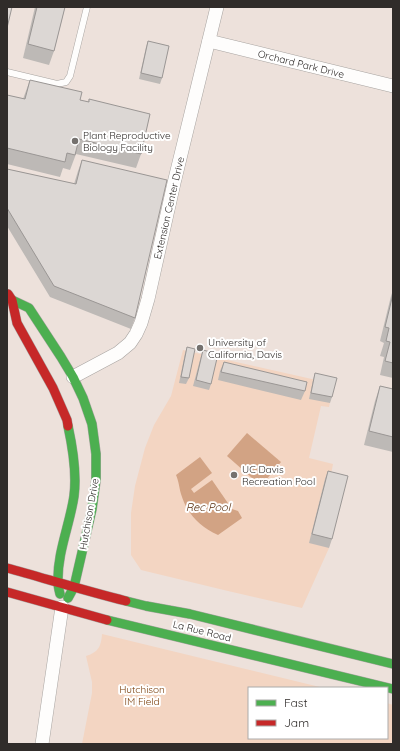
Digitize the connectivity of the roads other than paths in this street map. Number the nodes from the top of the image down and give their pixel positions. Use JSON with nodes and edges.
{"nodes":[{"id":1,"x":87,"y":7,"type":"edge"},
{"id":2,"x":217,"y":7,"type":"edge"},
{"id":3,"x":209,"y":40,"type":"junction"},
{"id":4,"x":7,"y":72,"type":"edge"},
{"id":5,"x":393,"y":86,"type":"edge"},
{"id":6,"x":9,"y":296,"type":"edge"},
{"id":7,"x":73,"y":377,"type":"junction"},
{"id":8,"x":7,"y":568,"type":"edge"},
{"id":9,"x":58,"y":582,"type":"junction"},
{"id":10,"x":74,"y":587,"type":"junction"},
{"id":11,"x":7,"y":592,"type":"edge"},
{"id":12,"x":62,"y":606,"type":"junction"},
{"id":13,"x":393,"y":664,"type":"edge"},
{"id":14,"x":385,"y":687,"type":"edge"},
{"id":15,"x":42,"y":744,"type":"edge"}],
"edges":[{"from":1,"to":4,"type":"lane"},
{"from":2,"to":3,"type":"street","name":"Extension Center Drive"},
{"from":3,"to":5,"type":"street","name":"Orchard Park Drive"},
{"from":3,"to":7,"type":"street","name":"Extension Center Drive"},
{"from":6,"to":7,"type":"main road","name":"Hutchison Drive"},
{"from":6,"to":9,"type":"main road","name":"Hutchison Drive"},
{"from":7,"to":10,"type":"main road","name":"Hutchison Drive"},
{"from":8,"to":9,"type":"main road","name":"La Rue Road"},
{"from":9,"to":10,"type":"main road","name":"La Rue Road"},
{"from":9,"to":12,"type":"main road","name":"Hutchison Drive"},
{"from":10,"to":12,"type":"main road","name":"Hutchison Drive"},
{"from":10,"to":13,"type":"main road","name":"La Rue Road"},
{"from":11,"to":12,"type":"main road","name":"La Rue Road"},
{"from":12,"to":14,"type":"main road","name":"La Rue Road"},
{"from":12,"to":15,"type":"street","name":"Hutchison Drive"}]}
